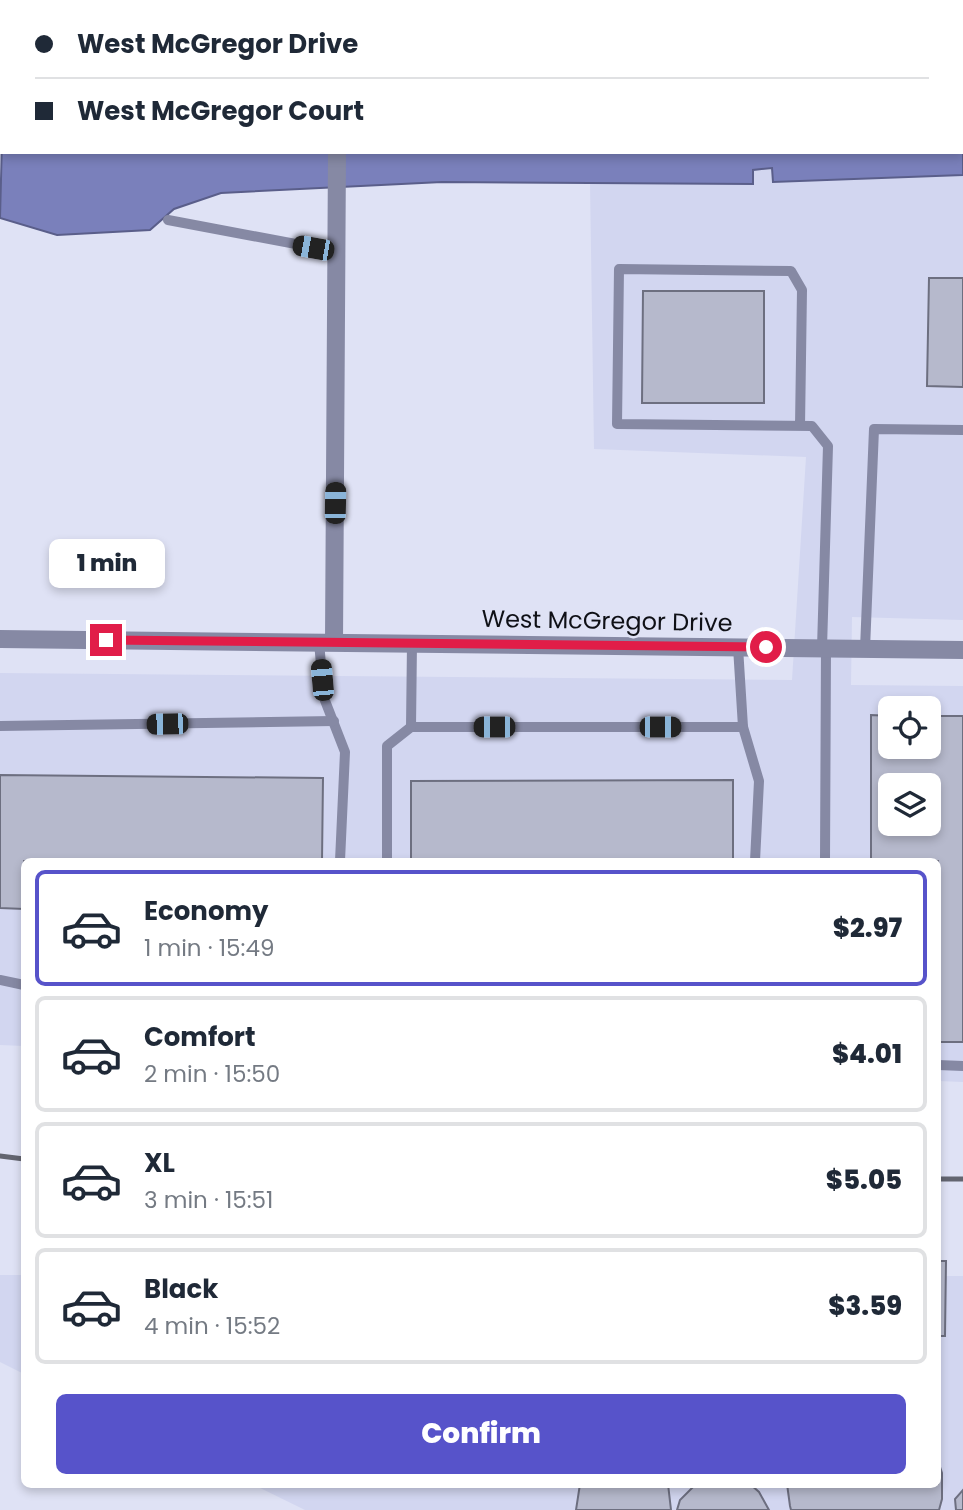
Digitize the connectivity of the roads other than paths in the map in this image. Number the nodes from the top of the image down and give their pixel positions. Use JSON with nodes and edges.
{"nodes":[{"id":1,"x":337,"y":154,"type":"edge"},
{"id":2,"x":168,"y":220,"type":"dead end"},
{"id":3,"x":338,"y":252,"type":"junction"},
{"id":4,"x":800,"y":426,"type":"junction"},
{"id":5,"x":963,"y":430,"type":"edge"},
{"id":6,"x":0,"y":639,"type":"edge"},
{"id":7,"x":326,"y":642,"type":"junction"},
{"id":8,"x":412,"y":643,"type":"junction"},
{"id":9,"x":738,"y":647,"type":"junction"},
{"id":10,"x":824,"y":648,"type":"junction"},
{"id":11,"x":865,"y":649,"type":"junction"},
{"id":12,"x":963,"y":650,"type":"edge"},
{"id":13,"x":334,"y":721,"type":"junction"},
{"id":14,"x":0,"y":726,"type":"edge"},
{"id":15,"x":411,"y":727,"type":"junction"},
{"id":16,"x":743,"y":727,"type":"junction"},
{"id":17,"x":340,"y":858,"type":"edge"},
{"id":18,"x":387,"y":858,"type":"edge"},
{"id":19,"x":755,"y":858,"type":"edge"},
{"id":20,"x":825,"y":858,"type":"edge"},
{"id":21,"x":0,"y":981,"type":"edge"},
{"id":22,"x":21,"y":984,"type":"edge"},
{"id":23,"x":941,"y":1065,"type":"edge"},
{"id":24,"x":963,"y":1066,"type":"edge"}],
"edges":[{"from":1,"to":3,"type":"street"},
{"from":2,"to":3,"type":"lane"},
{"from":3,"to":7,"type":"street"},
{"from":4,"to":4,"type":"lane"},
{"from":4,"to":10,"type":"lane"},
{"from":5,"to":11,"type":"lane"},
{"from":6,"to":7,"type":"street","name":"West McGregor Drive"},
{"from":7,"to":8,"type":"street","name":"West McGregor Drive"},
{"from":7,"to":13,"type":"lane"},
{"from":8,"to":9,"type":"street","name":"West McGregor Drive"},
{"from":8,"to":15,"type":"lane"},
{"from":9,"to":10,"type":"street","name":"West McGregor Drive"},
{"from":9,"to":16,"type":"lane"},
{"from":10,"to":11,"type":"street","name":"West McGregor Drive"},
{"from":10,"to":20,"type":"lane"},
{"from":11,"to":12,"type":"street","name":"West McGregor Drive"},
{"from":13,"to":14,"type":"lane"},
{"from":13,"to":17,"type":"lane"},
{"from":15,"to":16,"type":"lane"},
{"from":15,"to":18,"type":"lane"},
{"from":16,"to":19,"type":"lane"},
{"from":21,"to":22,"type":"lane"},
{"from":23,"to":24,"type":"lane"}]}
